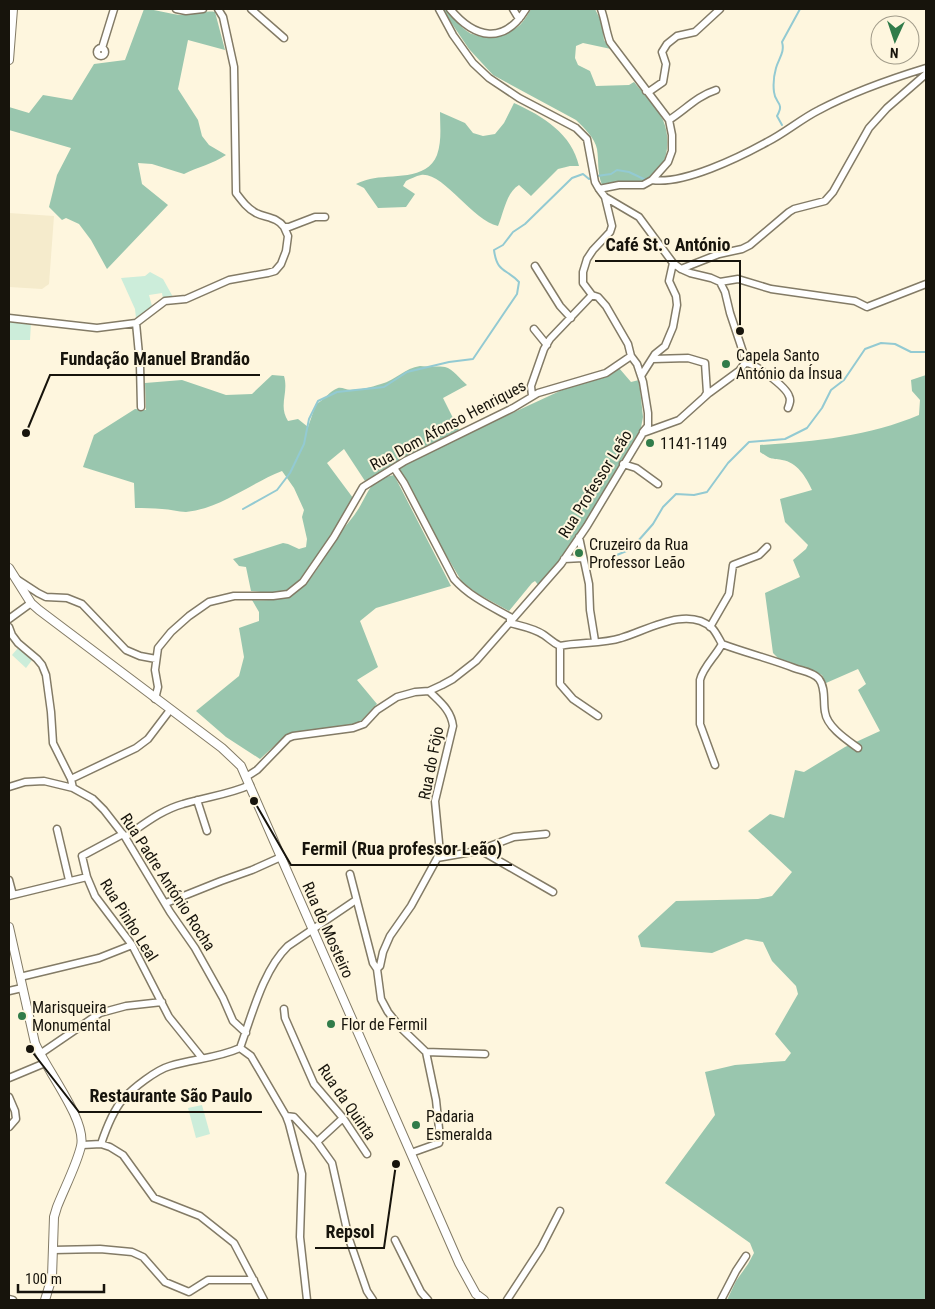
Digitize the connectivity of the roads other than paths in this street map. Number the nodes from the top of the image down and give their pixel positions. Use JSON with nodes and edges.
{"nodes":[{"id":1,"x":13,"y":9,"type":"edge"},
{"id":2,"x":114,"y":9,"type":"edge"},
{"id":3,"x":176,"y":9,"type":"edge"},
{"id":4,"x":203,"y":9,"type":"edge"},
{"id":5,"x":218,"y":9,"type":"edge"},
{"id":6,"x":251,"y":9,"type":"edge"},
{"id":7,"x":439,"y":9,"type":"edge"},
{"id":8,"x":450,"y":9,"type":"edge"},
{"id":9,"x":513,"y":9,"type":"edge"},
{"id":10,"x":526,"y":9,"type":"edge"},
{"id":11,"x":600,"y":9,"type":"edge"},
{"id":12,"x":720,"y":9,"type":"edge"},
{"id":13,"x":519,"y":20,"type":"junction"},
{"id":14,"x":284,"y":38,"type":"dead end"},
{"id":15,"x":102,"y":48,"type":"dead end"},
{"id":16,"x":9,"y":60,"type":"edge"},
{"id":17,"x":926,"y":68,"type":"edge"},
{"id":18,"x":926,"y":74,"type":"edge"},
{"id":19,"x":716,"y":90,"type":"dead end"},
{"id":20,"x":646,"y":91,"type":"junction"},
{"id":21,"x":668,"y":120,"type":"junction"},
{"id":22,"x":650,"y":182,"type":"junction"},
{"id":23,"x":597,"y":186,"type":"junction"},
{"id":24,"x":605,"y":197,"type":"junction"},
{"id":25,"x":325,"y":217,"type":"dead end"},
{"id":26,"x":284,"y":228,"type":"junction"},
{"id":27,"x":673,"y":263,"type":"junction"},
{"id":28,"x":535,"y":266,"type":"dead end"},
{"id":29,"x":681,"y":269,"type":"junction"},
{"id":30,"x":720,"y":282,"type":"junction"},
{"id":31,"x":926,"y":284,"type":"edge"},
{"id":32,"x":592,"y":295,"type":"junction"},
{"id":33,"x":9,"y":318,"type":"edge"},
{"id":34,"x":571,"y":318,"type":"junction"},
{"id":35,"x":136,"y":323,"type":"junction"},
{"id":36,"x":534,"y":328,"type":"dead end"},
{"id":37,"x":547,"y":345,"type":"junction"},
{"id":38,"x":631,"y":356,"type":"junction"},
{"id":39,"x":653,"y":359,"type":"junction"},
{"id":40,"x":745,"y":363,"type":"junction"},
{"id":41,"x":641,"y":376,"type":"junction"},
{"id":42,"x":532,"y":396,"type":"junction"},
{"id":43,"x":702,"y":399,"type":"junction"},
{"id":44,"x":141,"y":407,"type":"dead end"},
{"id":45,"x":788,"y":408,"type":"dead end"},
{"id":46,"x":643,"y":433,"type":"junction"},
{"id":47,"x":623,"y":464,"type":"junction"},
{"id":48,"x":394,"y":468,"type":"junction"},
{"id":49,"x":658,"y":484,"type":"dead end"},
{"id":50,"x":579,"y":537,"type":"junction"},
{"id":51,"x":767,"y":547,"type":"dead end"},
{"id":52,"x":583,"y":558,"type":"junction"},
{"id":53,"x":564,"y":559,"type":"junction"},
{"id":54,"x":9,"y":568,"type":"edge"},
{"id":55,"x":14,"y":578,"type":"junction"},
{"id":56,"x":31,"y":603,"type":"junction"},
{"id":57,"x":9,"y":619,"type":"edge"},
{"id":58,"x":510,"y":623,"type":"junction"},
{"id":59,"x":710,"y":627,"type":"junction"},
{"id":60,"x":9,"y":628,"type":"edge"},
{"id":61,"x":595,"y":641,"type":"junction"},
{"id":62,"x":722,"y":644,"type":"junction"},
{"id":63,"x":560,"y":646,"type":"junction"},
{"id":64,"x":156,"y":659,"type":"junction"},
{"id":65,"x":429,"y":691,"type":"junction"},
{"id":66,"x":155,"y":699,"type":"junction"},
{"id":67,"x":170,"y":710,"type":"junction"},
{"id":68,"x":598,"y":716,"type":"dead end"},
{"id":69,"x":858,"y":748,"type":"dead end"},
{"id":70,"x":715,"y":765,"type":"dead end"},
{"id":71,"x":246,"y":777,"type":"junction"},
{"id":72,"x":71,"y":778,"type":"junction"},
{"id":73,"x":250,"y":785,"type":"junction"},
{"id":74,"x":9,"y":787,"type":"edge"},
{"id":75,"x":73,"y":788,"type":"junction"},
{"id":76,"x":198,"y":800,"type":"junction"},
{"id":77,"x":57,"y":830,"type":"dead end"},
{"id":78,"x":207,"y":831,"type":"dead end"},
{"id":79,"x":546,"y":834,"type":"dead end"},
{"id":80,"x":124,"y":835,"type":"junction"},
{"id":81,"x":480,"y":850,"type":"junction"},
{"id":82,"x":281,"y":857,"type":"junction"},
{"id":83,"x":437,"y":858,"type":"junction"},
{"id":84,"x":350,"y":874,"type":"dead end"},
{"id":85,"x":87,"y":877,"type":"junction"},
{"id":86,"x":9,"y":880,"type":"edge"},
{"id":87,"x":69,"y":880,"type":"junction"},
{"id":88,"x":553,"y":892,"type":"dead end"},
{"id":89,"x":11,"y":896,"type":"edge"},
{"id":90,"x":356,"y":900,"type":"junction"},
{"id":91,"x":166,"y":903,"type":"junction"},
{"id":92,"x":9,"y":927,"type":"edge"},
{"id":93,"x":313,"y":929,"type":"junction"},
{"id":94,"x":132,"y":945,"type":"junction"},
{"id":95,"x":377,"y":970,"type":"junction"},
{"id":96,"x":20,"y":977,"type":"junction"},
{"id":97,"x":22,"y":988,"type":"junction"},
{"id":98,"x":9,"y":991,"type":"edge"},
{"id":99,"x":162,"y":1002,"type":"junction"},
{"id":100,"x":284,"y":1009,"type":"dead end"},
{"id":101,"x":246,"y":1033,"type":"junction"},
{"id":102,"x":240,"y":1048,"type":"junction"},
{"id":103,"x":426,"y":1052,"type":"junction"},
{"id":104,"x":40,"y":1054,"type":"junction"},
{"id":105,"x":485,"y":1054,"type":"dead end"},
{"id":106,"x":202,"y":1058,"type":"junction"},
{"id":107,"x":45,"y":1063,"type":"junction"},
{"id":108,"x":9,"y":1078,"type":"edge"},
{"id":109,"x":9,"y":1098,"type":"edge"},
{"id":110,"x":286,"y":1116,"type":"junction"},
{"id":111,"x":343,"y":1118,"type":"junction"},
{"id":112,"x":9,"y":1127,"type":"edge"},
{"id":113,"x":317,"y":1142,"type":"junction"},
{"id":114,"x":101,"y":1144,"type":"junction"},
{"id":115,"x":82,"y":1145,"type":"junction"},
{"id":116,"x":411,"y":1153,"type":"junction"},
{"id":117,"x":367,"y":1154,"type":"dead end"},
{"id":118,"x":560,"y":1211,"type":"dead end"},
{"id":119,"x":395,"y":1240,"type":"dead end"},
{"id":120,"x":53,"y":1250,"type":"junction"},
{"id":121,"x":746,"y":1256,"type":"dead end"},
{"id":122,"x":254,"y":1280,"type":"junction"},
{"id":123,"x":9,"y":1298,"type":"edge"},
{"id":124,"x":13,"y":1300,"type":"edge"},
{"id":125,"x":45,"y":1300,"type":"edge"},
{"id":126,"x":264,"y":1300,"type":"edge"},
{"id":127,"x":307,"y":1300,"type":"edge"},
{"id":128,"x":373,"y":1300,"type":"edge"},
{"id":129,"x":428,"y":1300,"type":"edge"},
{"id":130,"x":484,"y":1300,"type":"edge"},
{"id":131,"x":507,"y":1300,"type":"edge"},
{"id":132,"x":721,"y":1300,"type":"edge"}],
"edges":[{"from":1,"to":16,"type":"main road"},
{"from":2,"to":15,"type":"street"},
{"from":3,"to":4,"type":"street"},
{"from":5,"to":26,"type":"street"},
{"from":6,"to":14,"type":"street"},
{"from":7,"to":23,"type":"street"},
{"from":8,"to":13,"type":"street"},
{"from":9,"to":13,"type":"street"},
{"from":10,"to":13,"type":"street"},
{"from":11,"to":20,"type":"street"},
{"from":12,"to":20,"type":"street"},
{"from":17,"to":22,"type":"street"},
{"from":18,"to":29,"type":"street"},
{"from":19,"to":21,"type":"street"},
{"from":20,"to":21,"type":"street"},
{"from":21,"to":22,"type":"street"},
{"from":22,"to":23,"type":"street"},
{"from":23,"to":24,"type":"street"},
{"from":24,"to":27,"type":"street"},
{"from":24,"to":32,"type":"street"},
{"from":25,"to":26,"type":"street"},
{"from":26,"to":35,"type":"street"},
{"from":27,"to":29,"type":"street"},
{"from":27,"to":39,"type":"street"},
{"from":28,"to":34,"type":"street"},
{"from":29,"to":30,"type":"street"},
{"from":30,"to":31,"type":"street"},
{"from":30,"to":40,"type":"street"},
{"from":32,"to":34,"type":"street"},
{"from":32,"to":38,"type":"street"},
{"from":33,"to":35,"type":"street"},
{"from":34,"to":37,"type":"street"},
{"from":35,"to":44,"type":"street"},
{"from":36,"to":37,"type":"street"},
{"from":37,"to":42,"type":"street"},
{"from":38,"to":41,"type":"street"},
{"from":38,"to":42,"type":"street","name":"Rua Dom Afonso Henriques"},
{"from":39,"to":41,"type":"street"},
{"from":39,"to":43,"type":"street"},
{"from":40,"to":43,"type":"street","name":"Rua Professor Leão"},
{"from":40,"to":45,"type":"street"},
{"from":41,"to":46,"type":"street"},
{"from":42,"to":48,"type":"street","name":"Rua Dom Afonso Henriques"},
{"from":43,"to":46,"type":"street","name":"Rua Professor Leão"},
{"from":46,"to":47,"type":"street","name":"Rua Professor Leão"},
{"from":47,"to":49,"type":"street"},
{"from":47,"to":50,"type":"street","name":"Rua Professor Leão"},
{"from":48,"to":58,"type":"street"},
{"from":48,"to":64,"type":"street","name":"Rua Dom Afonso Henriques"},
{"from":50,"to":52,"type":"street"},
{"from":50,"to":53,"type":"street","name":"Rua Professor Leão"},
{"from":51,"to":59,"type":"street"},
{"from":52,"to":53,"type":"street"},
{"from":52,"to":61,"type":"street"},
{"from":53,"to":58,"type":"street","name":"Rua Professor Leão"},
{"from":54,"to":55,"type":"main road","name":"Rua do Mosteiro"},
{"from":55,"to":56,"type":"main road","name":"Rua do Mosteiro"},
{"from":55,"to":64,"type":"street"},
{"from":56,"to":57,"type":"street"},
{"from":56,"to":66,"type":"main road","name":"Rua do Mosteiro"},
{"from":58,"to":63,"type":"street"},
{"from":58,"to":65,"type":"street","name":"Rua Professor Leão"},
{"from":59,"to":61,"type":"street"},
{"from":59,"to":62,"type":"street"},
{"from":60,"to":72,"type":"street"},
{"from":61,"to":63,"type":"street"},
{"from":62,"to":69,"type":"street"},
{"from":62,"to":70,"type":"street"},
{"from":63,"to":68,"type":"street"},
{"from":64,"to":66,"type":"street","name":"Rua Dom Afonso Henriques"},
{"from":65,"to":71,"type":"street","name":"Rua Professor Leão"},
{"from":65,"to":83,"type":"street","name":"Rua do Fôjo"},
{"from":66,"to":67,"type":"main road","name":"Rua do Mosteiro"},
{"from":67,"to":71,"type":"main road","name":"Rua do Mosteiro"},
{"from":67,"to":72,"type":"street"},
{"from":71,"to":73,"type":"main road","name":"Rua do Mosteiro"},
{"from":72,"to":75,"type":"street"},
{"from":73,"to":76,"type":"street"},
{"from":73,"to":82,"type":"main road","name":"Rua do Mosteiro"},
{"from":74,"to":75,"type":"street","name":"Rua Padre António Rocha"},
{"from":75,"to":80,"type":"street","name":"Rua Padre António Rocha"},
{"from":76,"to":78,"type":"street"},
{"from":76,"to":80,"type":"street"},
{"from":77,"to":87,"type":"street"},
{"from":79,"to":81,"type":"street"},
{"from":80,"to":85,"type":"street","name":"Rua Pinho Leal"},
{"from":80,"to":91,"type":"street","name":"Rua Padre António Rocha"},
{"from":81,"to":83,"type":"street"},
{"from":81,"to":88,"type":"street"},
{"from":82,"to":91,"type":"street"},
{"from":82,"to":93,"type":"main road","name":"Rua do Mosteiro"},
{"from":83,"to":95,"type":"street","name":"Rua do Fôjo"},
{"from":84,"to":90,"type":"street"},
{"from":85,"to":87,"type":"street"},
{"from":85,"to":94,"type":"street","name":"Rua Pinho Leal"},
{"from":86,"to":89,"type":"street"},
{"from":87,"to":89,"type":"street"},
{"from":90,"to":93,"type":"street"},
{"from":90,"to":95,"type":"street"},
{"from":91,"to":101,"type":"street","name":"Rua Padre António Rocha"},
{"from":92,"to":96,"type":"main road"},
{"from":93,"to":101,"type":"street"},
{"from":93,"to":116,"type":"main road","name":"Rua do Mosteiro"},
{"from":94,"to":96,"type":"street"},
{"from":94,"to":99,"type":"street","name":"Rua Pinho Leal"},
{"from":95,"to":103,"type":"street","name":"Rua do Fôjo"},
{"from":96,"to":97,"type":"main road"},
{"from":97,"to":98,"type":"street"},
{"from":97,"to":104,"type":"main road"},
{"from":99,"to":104,"type":"street"},
{"from":99,"to":106,"type":"street","name":"Rua Pinho Leal"},
{"from":100,"to":111,"type":"street","name":"Rua da Quinta"},
{"from":101,"to":102,"type":"street"},
{"from":102,"to":106,"type":"street"},
{"from":102,"to":110,"type":"street"},
{"from":103,"to":105,"type":"street"},
{"from":103,"to":116,"type":"street"},
{"from":104,"to":107,"type":"main road"},
{"from":106,"to":114,"type":"street"},
{"from":107,"to":108,"type":"street"},
{"from":107,"to":115,"type":"main road"},
{"from":109,"to":112,"type":"street"},
{"from":110,"to":113,"type":"street"},
{"from":110,"to":127,"type":"street"},
{"from":111,"to":113,"type":"street"},
{"from":111,"to":117,"type":"street","name":"Rua da Quinta"},
{"from":113,"to":128,"type":"street"},
{"from":114,"to":115,"type":"street"},
{"from":114,"to":122,"type":"street"},
{"from":115,"to":120,"type":"main road"},
{"from":116,"to":130,"type":"main road","name":"Rua do Mosteiro"},
{"from":118,"to":131,"type":"street"},
{"from":119,"to":129,"type":"street"},
{"from":120,"to":122,"type":"street"},
{"from":120,"to":125,"type":"main road"},
{"from":121,"to":132,"type":"street"},
{"from":122,"to":126,"type":"street"},
{"from":123,"to":124,"type":"street"}]}
